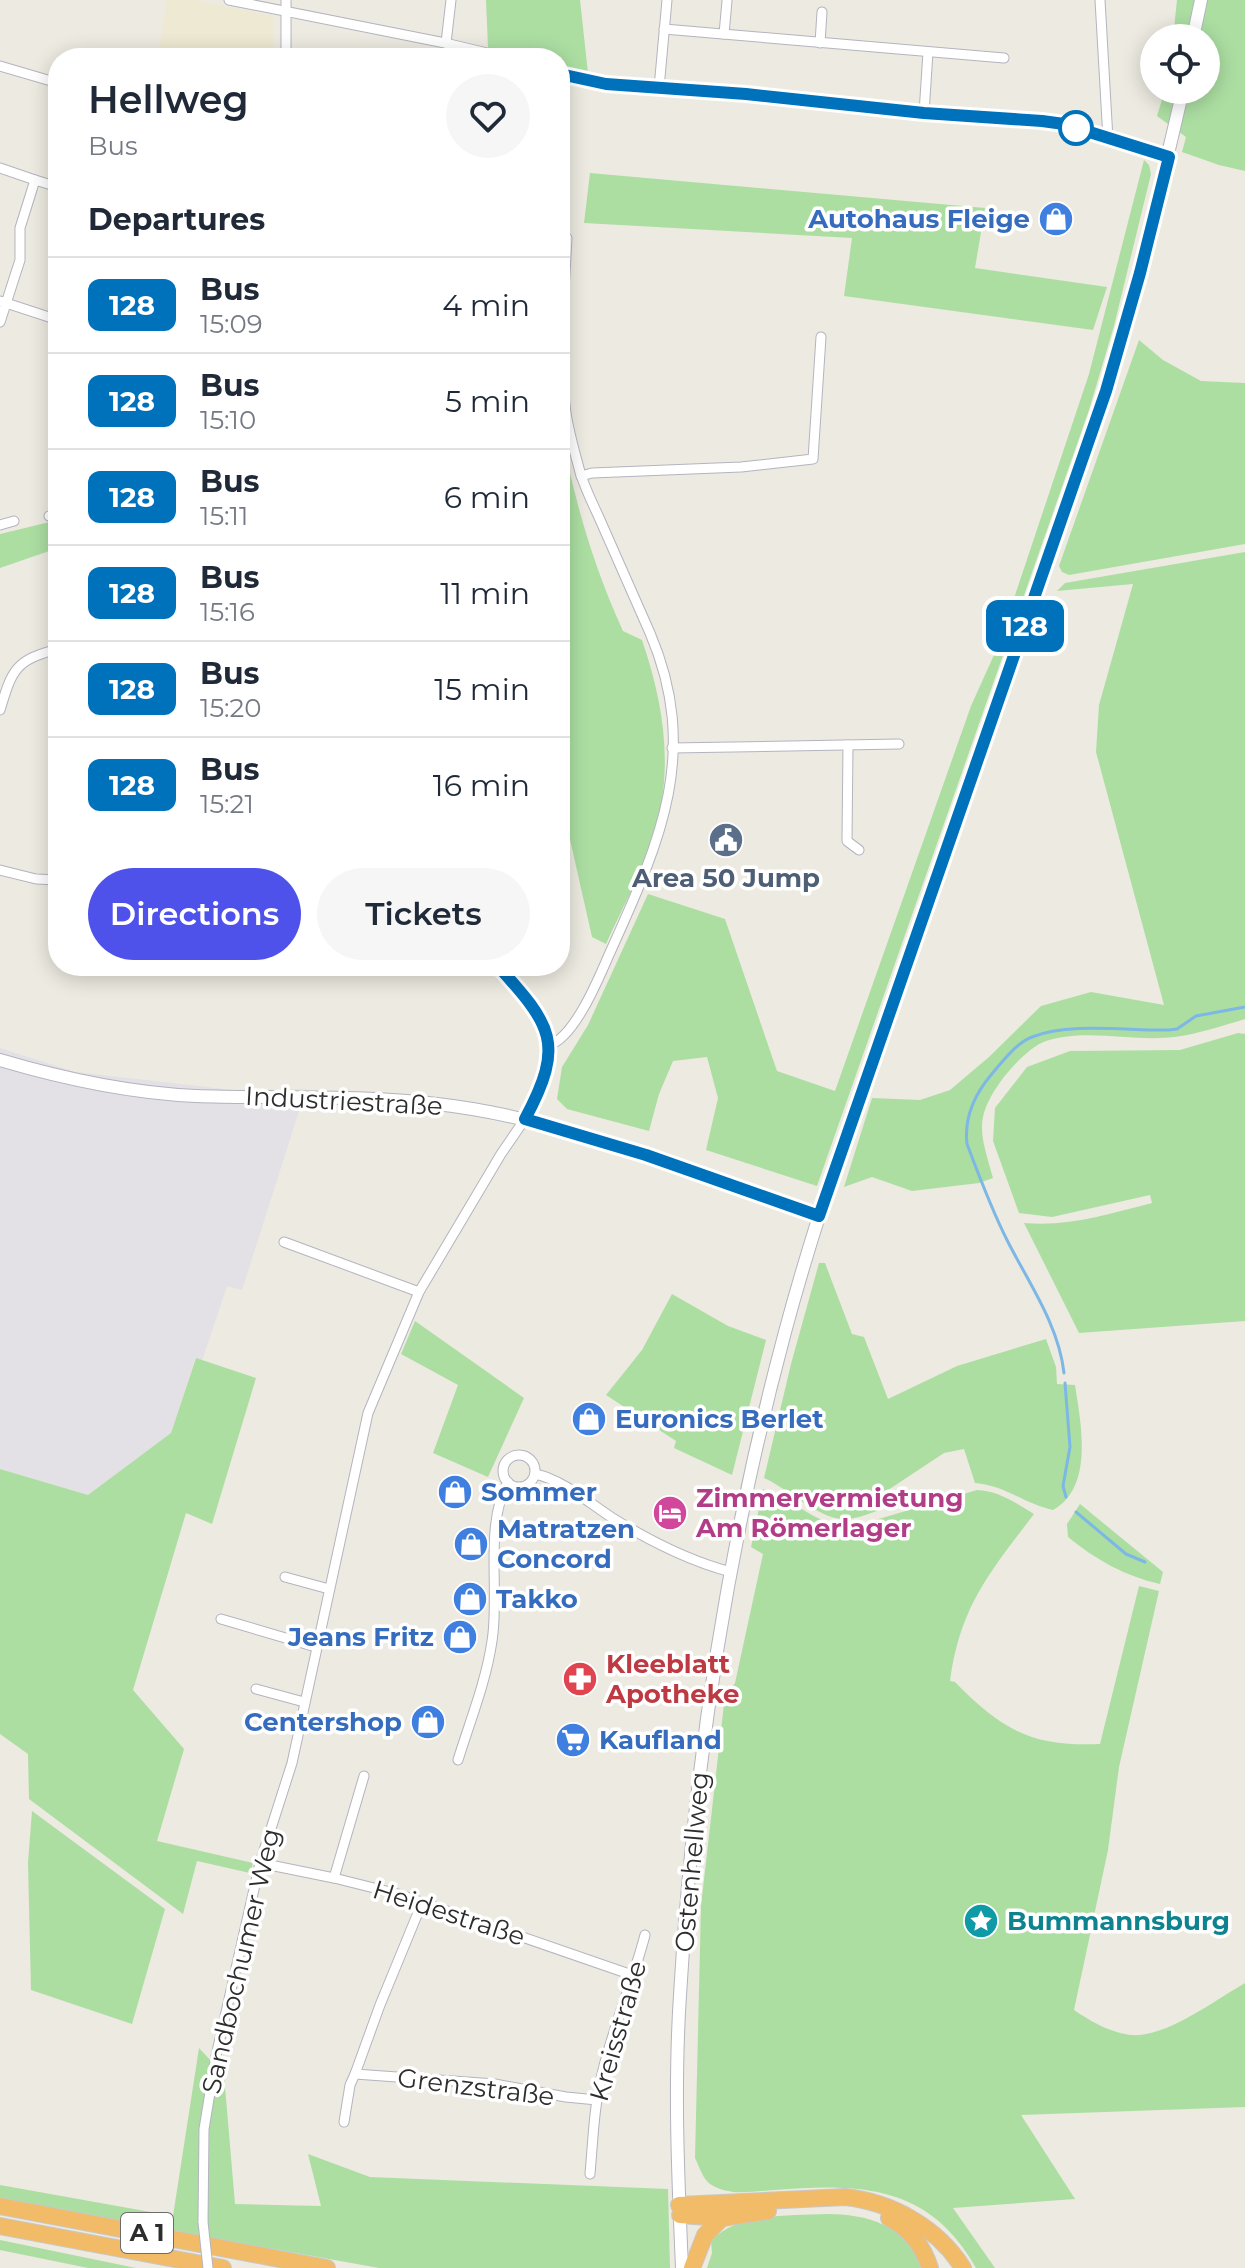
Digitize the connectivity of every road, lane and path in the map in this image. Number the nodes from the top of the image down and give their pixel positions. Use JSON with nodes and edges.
{"nodes":[{"id":1,"x":229,"y":0,"type":"edge"},
{"id":2,"x":286,"y":0,"type":"edge"},
{"id":3,"x":451,"y":0,"type":"edge"},
{"id":4,"x":667,"y":0,"type":"edge"},
{"id":5,"x":1100,"y":0,"type":"edge"},
{"id":6,"x":1201,"y":0,"type":"edge"},
{"id":7,"x":727,"y":1,"type":"edge"},
{"id":8,"x":286,"y":12,"type":"junction"},
{"id":9,"x":822,"y":12,"type":"dead end"},
{"id":10,"x":1196,"y":24,"type":"edge"},
{"id":11,"x":664,"y":29,"type":"junction"},
{"id":12,"x":724,"y":34,"type":"junction"},
{"id":13,"x":446,"y":43,"type":"junction"},
{"id":14,"x":820,"y":43,"type":"junction"},
{"id":15,"x":286,"y":48,"type":"edge"},
{"id":16,"x":467,"y":48,"type":"edge"},
{"id":17,"x":928,"y":52,"type":"junction"},
{"id":18,"x":1004,"y":58,"type":"dead end"},
{"id":19,"x":0,"y":66,"type":"edge"},
{"id":20,"x":570,"y":76,"type":"edge"},
{"id":21,"x":48,"y":80,"type":"edge"},
{"id":22,"x":659,"y":88,"type":"junction"},
{"id":23,"x":1180,"y":104,"type":"edge"},
{"id":24,"x":924,"y":113,"type":"junction"},
{"id":25,"x":1108,"y":139,"type":"junction"},
{"id":26,"x":1169,"y":157,"type":"junction"},
{"id":27,"x":0,"y":168,"type":"edge"},
{"id":28,"x":35,"y":180,"type":"junction"},
{"id":29,"x":48,"y":184,"type":"edge"},
{"id":30,"x":3,"y":302,"type":"edge"},
{"id":31,"x":48,"y":317,"type":"edge"},
{"id":32,"x":0,"y":322,"type":"edge"},
{"id":33,"x":821,"y":337,"type":"dead end"},
{"id":34,"x":570,"y":431,"type":"edge"},
{"id":35,"x":581,"y":476,"type":"junction"},
{"id":36,"x":14,"y":521,"type":"dead end"},
{"id":37,"x":0,"y":525,"type":"edge"},
{"id":38,"x":48,"y":652,"type":"edge"},
{"id":39,"x":0,"y":710,"type":"edge"},
{"id":40,"x":899,"y":744,"type":"dead end"},
{"id":41,"x":848,"y":745,"type":"junction"},
{"id":42,"x":672,"y":748,"type":"junction"},
{"id":43,"x":859,"y":850,"type":"dead end"},
{"id":44,"x":0,"y":870,"type":"edge"},
{"id":45,"x":48,"y":880,"type":"edge"},
{"id":46,"x":507,"y":976,"type":"edge"},
{"id":47,"x":549,"y":1045,"type":"junction"},
{"id":48,"x":0,"y":1060,"type":"edge"},
{"id":49,"x":525,"y":1119,"type":"junction"},
{"id":50,"x":819,"y":1216,"type":"junction"},
{"id":51,"x":284,"y":1242,"type":"dead end"},
{"id":52,"x":419,"y":1292,"type":"junction"},
{"id":53,"x":535,"y":1474,"type":"junction"},
{"id":54,"x":508,"y":1482,"type":"junction"},
{"id":55,"x":731,"y":1572,"type":"junction"},
{"id":56,"x":285,"y":1577,"type":"dead end"},
{"id":57,"x":329,"y":1589,"type":"junction"},
{"id":58,"x":221,"y":1619,"type":"dead end"},
{"id":59,"x":316,"y":1647,"type":"junction"},
{"id":60,"x":256,"y":1689,"type":"dead end"},
{"id":61,"x":304,"y":1702,"type":"junction"},
{"id":62,"x":458,"y":1760,"type":"dead end"},
{"id":63,"x":364,"y":1776,"type":"dead end"},
{"id":64,"x":260,"y":1863,"type":"junction"},
{"id":65,"x":334,"y":1878,"type":"junction"},
{"id":66,"x":422,"y":1903,"type":"junction"},
{"id":67,"x":645,"y":1935,"type":"dead end"},
{"id":68,"x":635,"y":1976,"type":"junction"},
{"id":69,"x":355,"y":2074,"type":"junction"},
{"id":70,"x":597,"y":2100,"type":"junction"},
{"id":71,"x":344,"y":2122,"type":"dead end"},
{"id":72,"x":590,"y":2174,"type":"dead end"},
{"id":73,"x":0,"y":2206,"type":"edge"},
{"id":74,"x":680,"y":2210,"type":"junction"},
{"id":75,"x":722,"y":2218,"type":"junction"},
{"id":76,"x":0,"y":2226,"type":"edge"},
{"id":77,"x":204,"y":2266,"type":"edge"},
{"id":78,"x":223,"y":2268,"type":"edge"},
{"id":79,"x":327,"y":2268,"type":"edge"},
{"id":80,"x":682,"y":2268,"type":"edge"},
{"id":81,"x":692,"y":2268,"type":"edge"},
{"id":82,"x":930,"y":2268,"type":"edge"},
{"id":83,"x":963,"y":2268,"type":"edge"}],
"edges":[{"from":1,"to":8,"type":"street"},
{"from":2,"to":8,"type":"street"},
{"from":3,"to":13,"type":"street"},
{"from":4,"to":11,"type":"street"},
{"from":5,"to":25,"type":"street"},
{"from":6,"to":10,"type":"main road"},
{"from":7,"to":12,"type":"street"},
{"from":8,"to":13,"type":"street"},
{"from":8,"to":15,"type":"street"},
{"from":9,"to":14,"type":"street"},
{"from":11,"to":12,"type":"street"},
{"from":11,"to":22,"type":"street"},
{"from":12,"to":14,"type":"street"},
{"from":13,"to":16,"type":"street"},
{"from":14,"to":17,"type":"street"},
{"from":17,"to":18,"type":"street"},
{"from":17,"to":24,"type":"street"},
{"from":19,"to":21,"type":"street"},
{"from":20,"to":22,"type":"street"},
{"from":22,"to":24,"type":"street"},
{"from":23,"to":26,"type":"main road","name":"Ostenhellweg"},
{"from":24,"to":25,"type":"street"},
{"from":25,"to":26,"type":"street"},
{"from":26,"to":50,"type":"main road","name":"Ostenhellweg"},
{"from":27,"to":28,"type":"street"},
{"from":28,"to":29,"type":"street"},
{"from":28,"to":30,"type":"street"},
{"from":30,"to":31,"type":"street"},
{"from":30,"to":32,"type":"street"},
{"from":33,"to":35,"type":"street"},
{"from":34,"to":35,"type":"street"},
{"from":35,"to":42,"type":"street"},
{"from":36,"to":37,"type":"street"},
{"from":38,"to":39,"type":"street"},
{"from":40,"to":41,"type":"street"},
{"from":41,"to":42,"type":"street"},
{"from":41,"to":43,"type":"street"},
{"from":42,"to":47,"type":"street"},
{"from":44,"to":45,"type":"street"},
{"from":46,"to":47,"type":"street"},
{"from":47,"to":49,"type":"street","name":"Sandbochumer Weg"},
{"from":48,"to":49,"type":"main road","name":"Industriestraße"},
{"from":49,"to":50,"type":"main road","name":"Industriestraße"},
{"from":49,"to":52,"type":"street","name":"Sandbochumer Weg"},
{"from":50,"to":55,"type":"main road","name":"Ostenhellweg"},
{"from":51,"to":52,"type":"street"},
{"from":52,"to":57,"type":"street","name":"Sandbochumer Weg"},
{"from":53,"to":54,"type":"street"},
{"from":53,"to":54,"type":"street"},
{"from":53,"to":55,"type":"street"},
{"from":54,"to":62,"type":"street"},
{"from":55,"to":74,"type":"main road","name":"Ostenhellweg"},
{"from":56,"to":57,"type":"street"},
{"from":57,"to":59,"type":"street","name":"Sandbochumer Weg"},
{"from":58,"to":59,"type":"street"},
{"from":59,"to":61,"type":"street","name":"Sandbochumer Weg"},
{"from":60,"to":61,"type":"street"},
{"from":61,"to":64,"type":"street","name":"Sandbochumer Weg"},
{"from":63,"to":65,"type":"street"},
{"from":64,"to":65,"type":"street","name":"Heidestraße"},
{"from":64,"to":77,"type":"street","name":"Sandbochumer Weg","bridge":true},
{"from":65,"to":66,"type":"street","name":"Heidestraße"},
{"from":66,"to":68,"type":"street","name":"Heidestraße"},
{"from":66,"to":69,"type":"street","name":"Grenzstraße"},
{"from":67,"to":68,"type":"street","name":"Kreisstraße"},
{"from":68,"to":70,"type":"street","name":"Kreisstraße"},
{"from":69,"to":70,"type":"street","name":"Grenzstraße"},
{"from":69,"to":71,"type":"street","name":"Grenzstraße"},
{"from":70,"to":72,"type":"street","name":"Kreisstraße"},
{"from":73,"to":79,"type":"highway","number":"A 1"},
{"from":74,"to":75,"type":"highway"},
{"from":74,"to":80,"type":"main road","name":"Ostenhellweg"},
{"from":74,"to":83,"type":"highway"},
{"from":75,"to":81,"type":"highway"},
{"from":75,"to":82,"type":"highway"},
{"from":76,"to":77,"type":"highway","number":"A 1"},
{"from":77,"to":78,"type":"highway","number":"A 1"}]}
